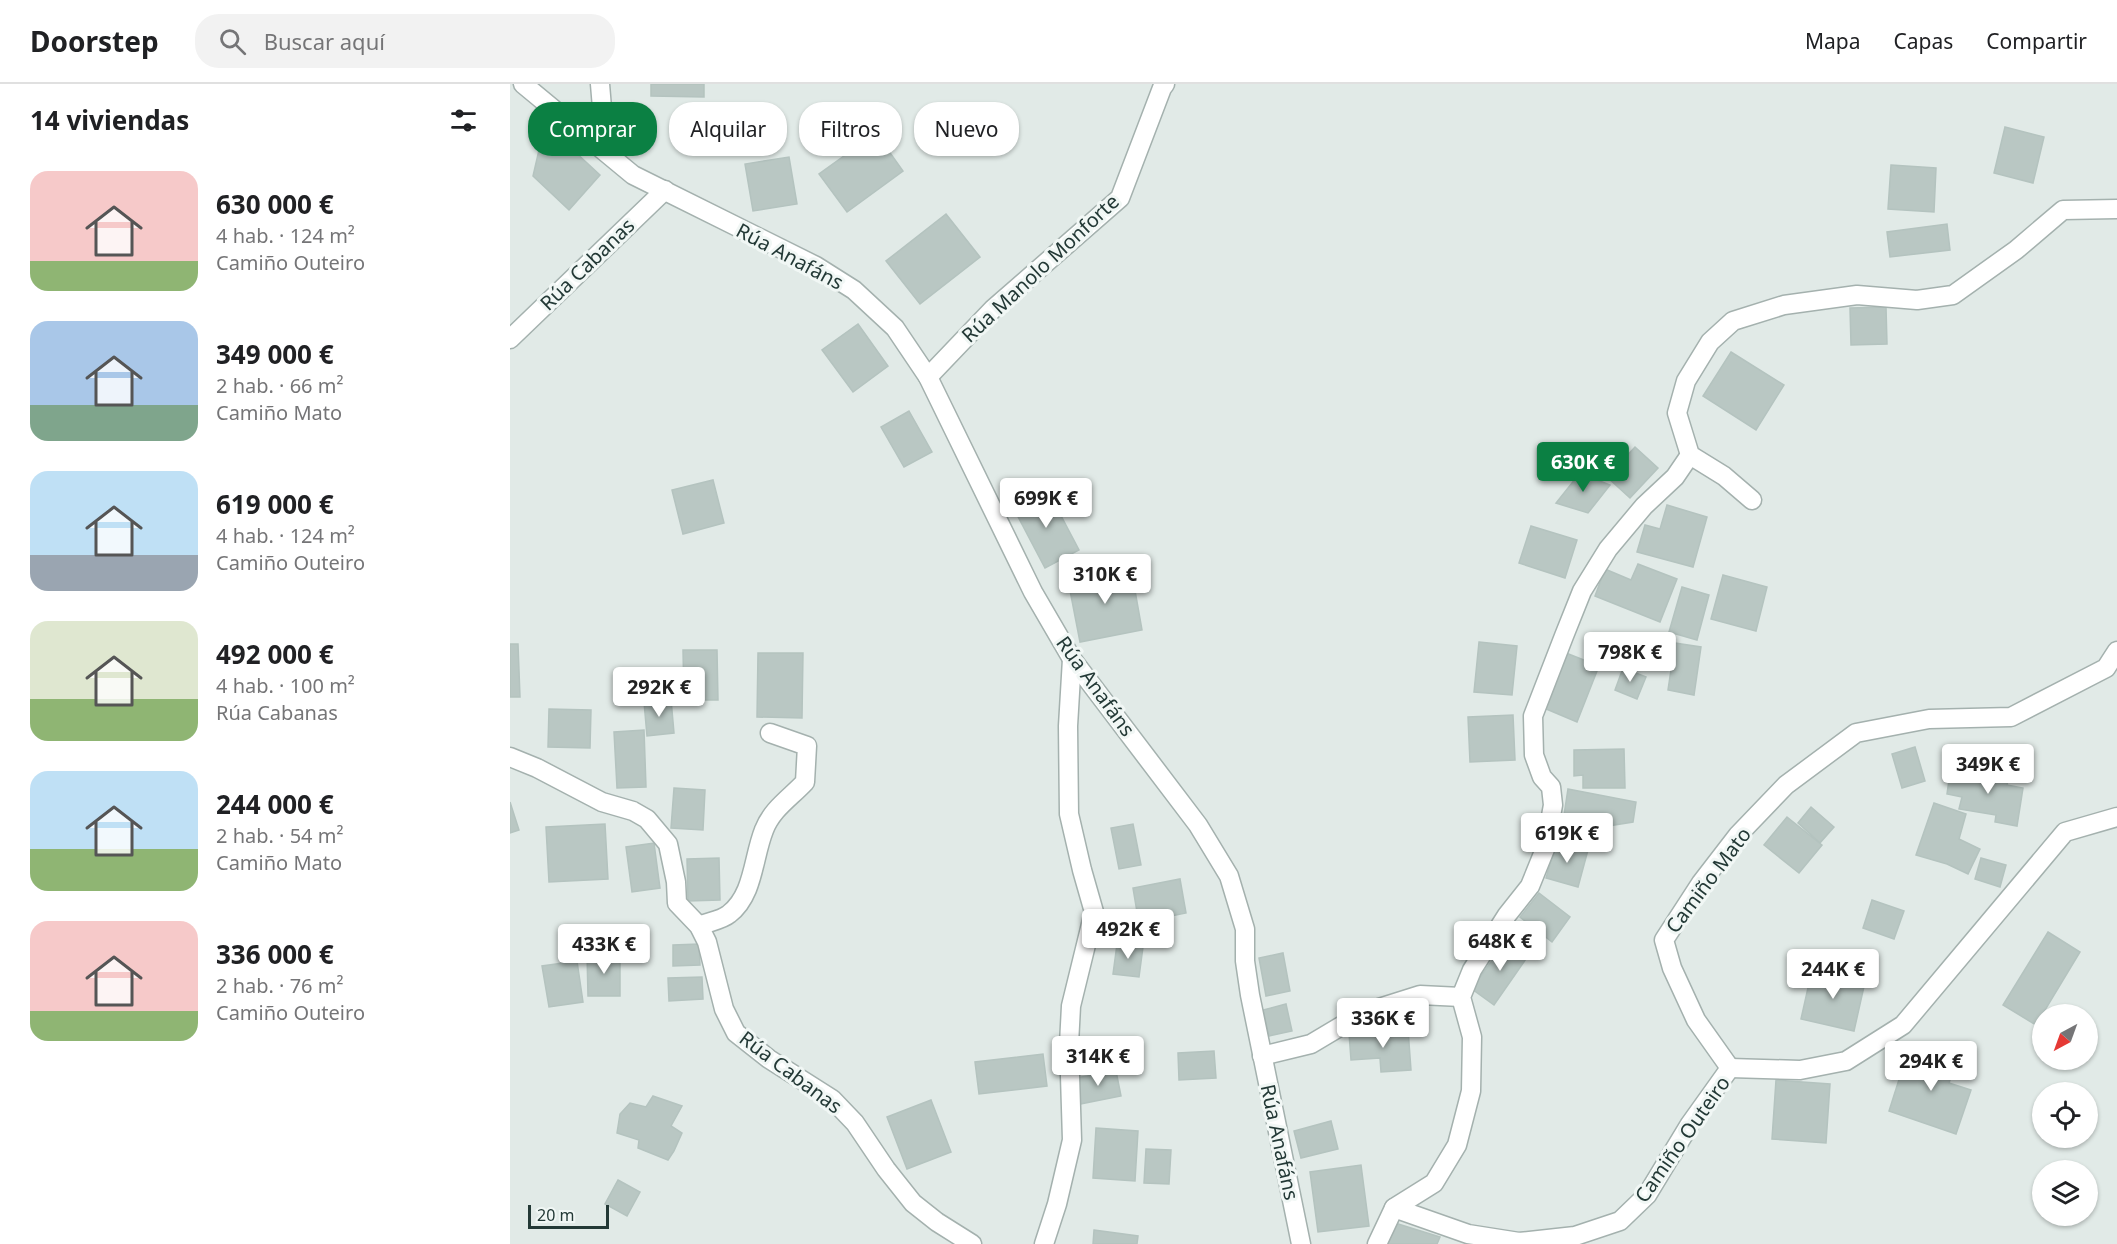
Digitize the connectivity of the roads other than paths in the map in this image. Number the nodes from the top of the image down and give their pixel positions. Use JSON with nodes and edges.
{"nodes":[{"id":1,"x":523,"y":84,"type":"edge"},
{"id":2,"x":600,"y":84,"type":"edge"},
{"id":3,"x":1165,"y":84,"type":"edge"},
{"id":4,"x":544,"y":102,"type":"edge"},
{"id":5,"x":602,"y":102,"type":"edge"},
{"id":6,"x":610,"y":156,"type":"edge"},
{"id":7,"x":665,"y":190,"type":"junction"},
{"id":8,"x":2117,"y":208,"type":"edge"},
{"id":9,"x":510,"y":339,"type":"edge"},
{"id":10,"x":928,"y":377,"type":"junction"},
{"id":11,"x":1690,"y":455,"type":"junction"},
{"id":12,"x":1752,"y":500,"type":"dead end"},
{"id":13,"x":2117,"y":651,"type":"edge"},
{"id":14,"x":1072,"y":659,"type":"junction"},
{"id":15,"x":770,"y":733,"type":"dead end"},
{"id":16,"x":510,"y":757,"type":"edge"},
{"id":17,"x":2117,"y":817,"type":"edge"},
{"id":18,"x":699,"y":926,"type":"junction"},
{"id":19,"x":1461,"y":997,"type":"junction"},
{"id":20,"x":1262,"y":1056,"type":"junction"},
{"id":21,"x":1730,"y":1068,"type":"junction"},
{"id":22,"x":1394,"y":1208,"type":"junction"},
{"id":23,"x":972,"y":1244,"type":"edge"},
{"id":24,"x":1044,"y":1244,"type":"edge"},
{"id":25,"x":1301,"y":1244,"type":"edge"},
{"id":26,"x":1377,"y":1244,"type":"edge"}],
"edges":[{"from":1,"to":4,"type":"street","name":"Rúa Anafáns"},
{"from":2,"to":5,"type":"street"},
{"from":3,"to":10,"type":"street","name":"Rúa Manolo Monforte"},
{"from":6,"to":7,"type":"street","name":"Rúa Anafáns"},
{"from":7,"to":9,"type":"street","name":"Rúa Cabanas"},
{"from":7,"to":10,"type":"street","name":"Rúa Anafáns"},
{"from":8,"to":11,"type":"street"},
{"from":10,"to":14,"type":"street","name":"Rúa Anafáns"},
{"from":11,"to":12,"type":"street"},
{"from":11,"to":19,"type":"street"},
{"from":13,"to":21,"type":"street","name":"Camiño Mato"},
{"from":14,"to":20,"type":"street","name":"Rúa Anafáns"},
{"from":14,"to":24,"type":"street"},
{"from":15,"to":18,"type":"street"},
{"from":16,"to":18,"type":"street","name":"Rúa Cabanas"},
{"from":17,"to":21,"type":"street"},
{"from":18,"to":23,"type":"street","name":"Rúa Cabanas"},
{"from":19,"to":20,"type":"street"},
{"from":19,"to":22,"type":"street"},
{"from":20,"to":25,"type":"street","name":"Rúa Anafáns"},
{"from":21,"to":22,"type":"street","name":"Camiño Outeiro"},
{"from":22,"to":26,"type":"street"}]}
